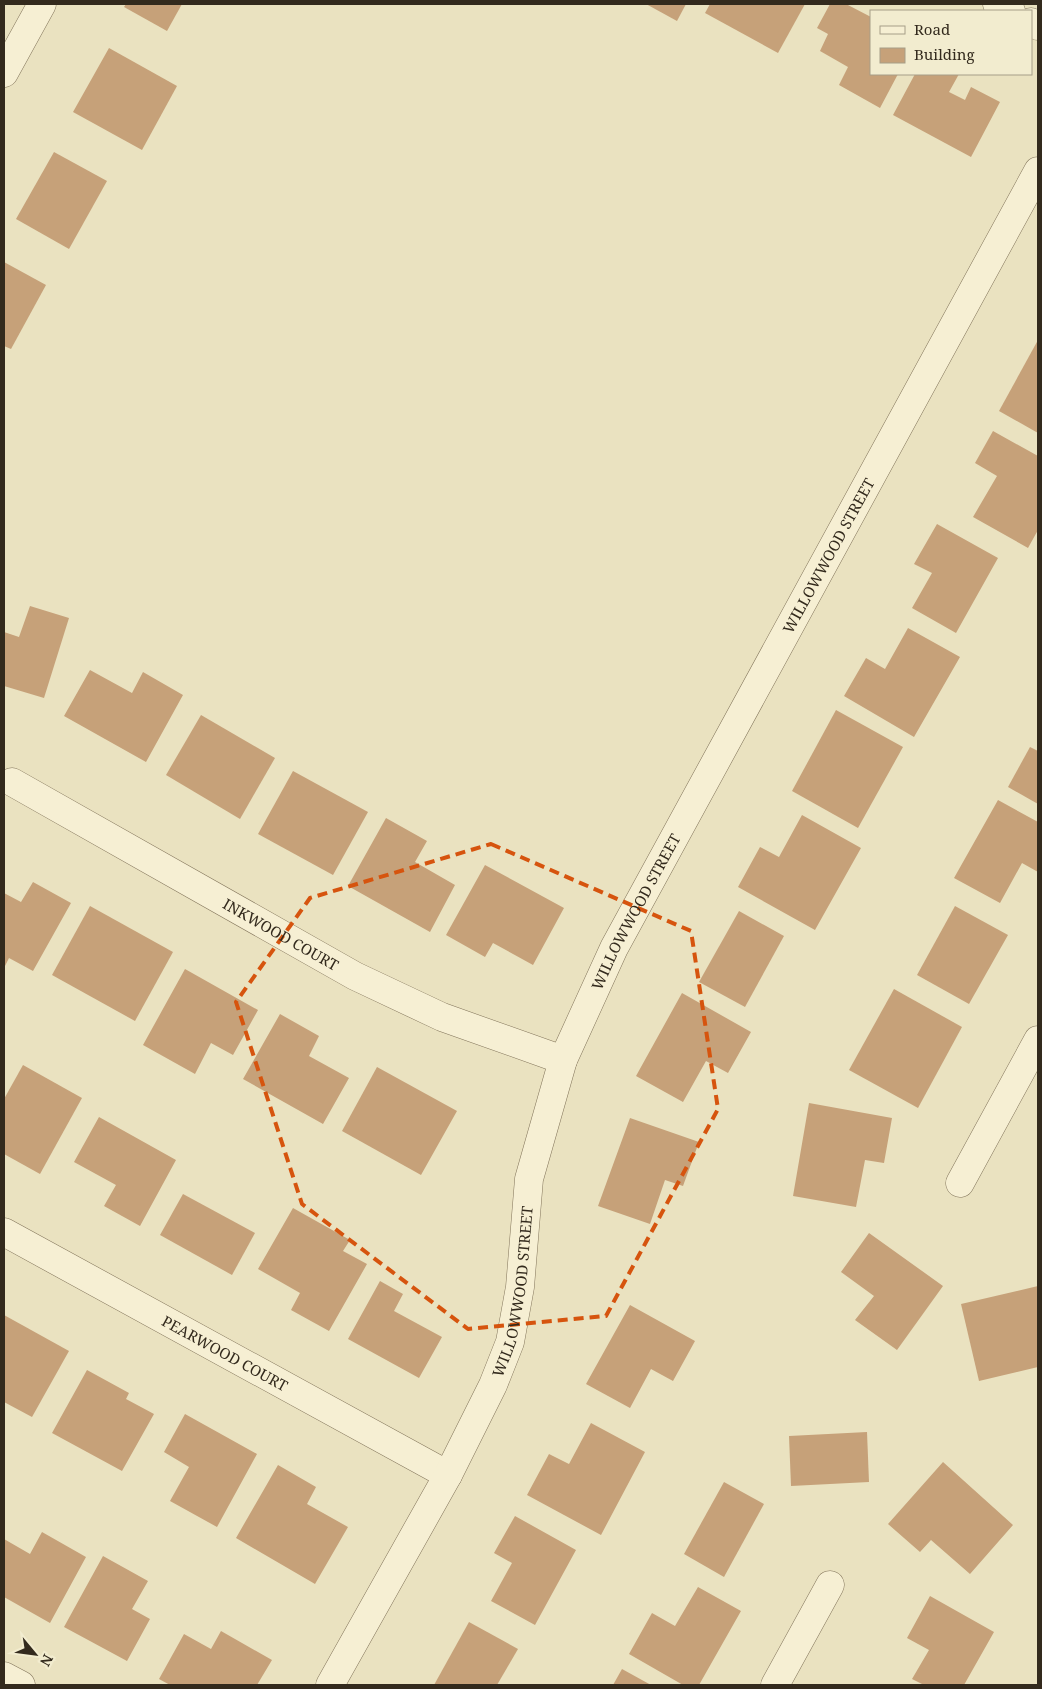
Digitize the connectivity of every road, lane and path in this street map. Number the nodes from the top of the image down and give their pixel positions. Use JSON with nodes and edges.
{"nodes":[{"id":1,"x":42,"y":4,"type":"edge"},
{"id":2,"x":997,"y":4,"type":"edge"},
{"id":3,"x":1009,"y":10,"type":"edge"},
{"id":4,"x":4,"y":73,"type":"edge"},
{"id":5,"x":1038,"y":171,"type":"edge"},
{"id":6,"x":12,"y":782,"type":"dead end"},
{"id":7,"x":1038,"y":1040,"type":"edge"},
{"id":8,"x":562,"y":1060,"type":"junction"},
{"id":9,"x":960,"y":1183,"type":"dead end"},
{"id":10,"x":4,"y":1232,"type":"edge"},
{"id":11,"x":448,"y":1474,"type":"junction"},
{"id":12,"x":830,"y":1585,"type":"dead end"},
{"id":13,"x":4,"y":1676,"type":"edge"},
{"id":14,"x":21,"y":1685,"type":"edge"},
{"id":15,"x":330,"y":1685,"type":"edge"},
{"id":16,"x":775,"y":1685,"type":"edge"}],
"edges":[{"from":1,"to":4,"type":"street"},
{"from":2,"to":3,"type":"street"},
{"from":5,"to":8,"type":"street","name":"WILLOWWOOD STREET"},
{"from":6,"to":8,"type":"street","name":"INKWOOD COURT"},
{"from":7,"to":9,"type":"street"},
{"from":8,"to":11,"type":"street","name":"WILLOWWOOD STREET"},
{"from":10,"to":11,"type":"street","name":"PEARWOOD COURT"},
{"from":11,"to":15,"type":"street","name":"WILLOWWOOD STREET"},
{"from":12,"to":16,"type":"street"},
{"from":13,"to":14,"type":"street"}]}
